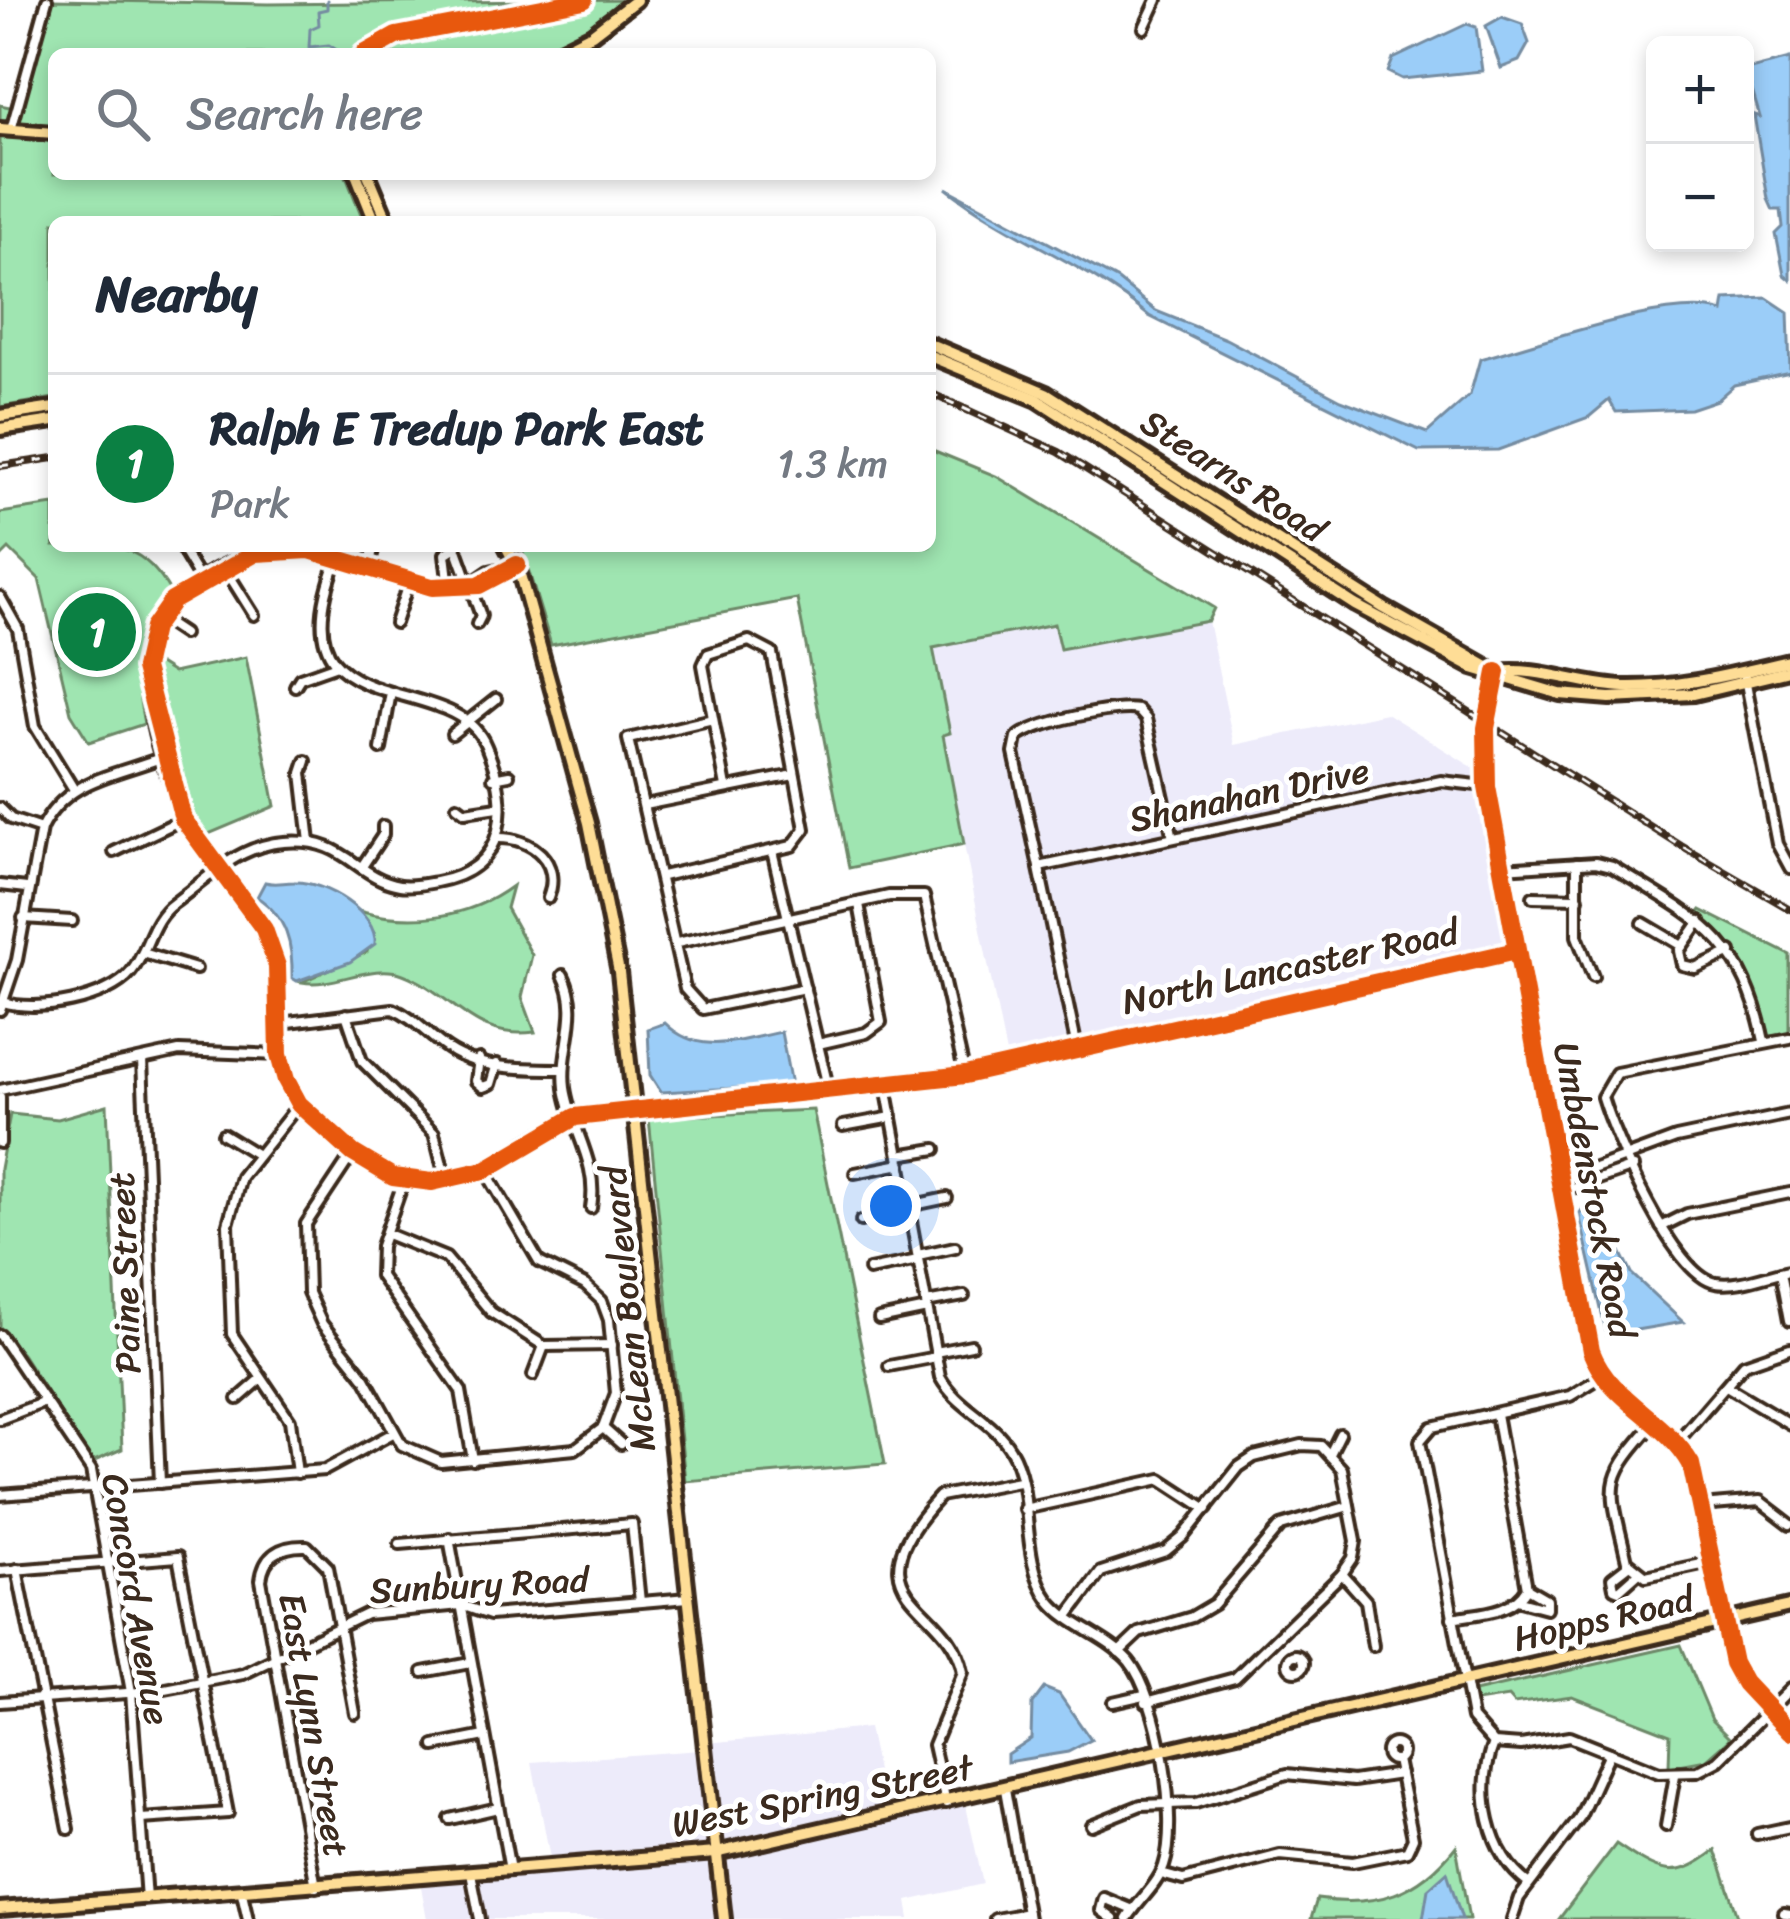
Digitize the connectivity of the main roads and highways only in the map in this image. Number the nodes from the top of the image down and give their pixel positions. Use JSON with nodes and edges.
{"nodes":[{"id":1,"x":636,"y":0,"type":"edge"},
{"id":2,"x":564,"y":48,"type":"edge"},
{"id":3,"x":5,"y":129,"type":"edge"},
{"id":4,"x":48,"y":133,"type":"edge"},
{"id":5,"x":358,"y":180,"type":"edge"},
{"id":6,"x":370,"y":180,"type":"edge"},
{"id":7,"x":373,"y":216,"type":"edge"},
{"id":8,"x":386,"y":216,"type":"edge"},
{"id":9,"x":936,"y":347,"type":"edge"},
{"id":10,"x":936,"y":358,"type":"edge"},
{"id":11,"x":48,"y":408,"type":"edge"},
{"id":12,"x":0,"y":416,"type":"edge"},
{"id":13,"x":48,"y":422,"type":"edge"},
{"id":14,"x":0,"y":429,"type":"edge"},
{"id":15,"x":512,"y":552,"type":"edge"},
{"id":16,"x":1790,"y":661,"type":"edge"},
{"id":17,"x":1790,"y":671,"type":"edge"},
{"id":18,"x":1497,"y":672,"type":"junction"},
{"id":19,"x":1745,"y":676,"type":"junction"},
{"id":20,"x":1790,"y":1606,"type":"edge"},
{"id":21,"x":1429,"y":1688,"type":"joint"},
{"id":22,"x":716,"y":1853,"type":"junction"},
{"id":23,"x":0,"y":1910,"type":"edge"},
{"id":24,"x":724,"y":1919,"type":"edge"}],
"edges":[{"from":1,"to":2,"type":"main road"},
{"from":3,"to":4,"type":"main road"},
{"from":5,"to":7,"type":"main road"},
{"from":6,"to":8,"type":"main road"},
{"from":9,"to":18,"type":"main road","name":"Stearns Road"},
{"from":10,"to":18,"type":"main road","name":"Stearns Road"},
{"from":11,"to":12,"type":"main road"},
{"from":13,"to":14,"type":"main road"},
{"from":15,"to":22,"type":"main road","name":"McLean Boulevard"},
{"from":16,"to":19,"type":"main road","name":"Stearns Road"},
{"from":17,"to":19,"type":"main road","name":"Stearns Road"},
{"from":18,"to":19,"type":"main road","name":"Stearns Road"},
{"from":20,"to":21,"type":"main road","name":"Hopps Road"},
{"from":21,"to":22,"type":"main road","name":"West Spring Street"},
{"from":22,"to":23,"type":"main road","name":"West Spring Street"},
{"from":22,"to":24,"type":"main road","name":"McLean Boulevard"}]}
